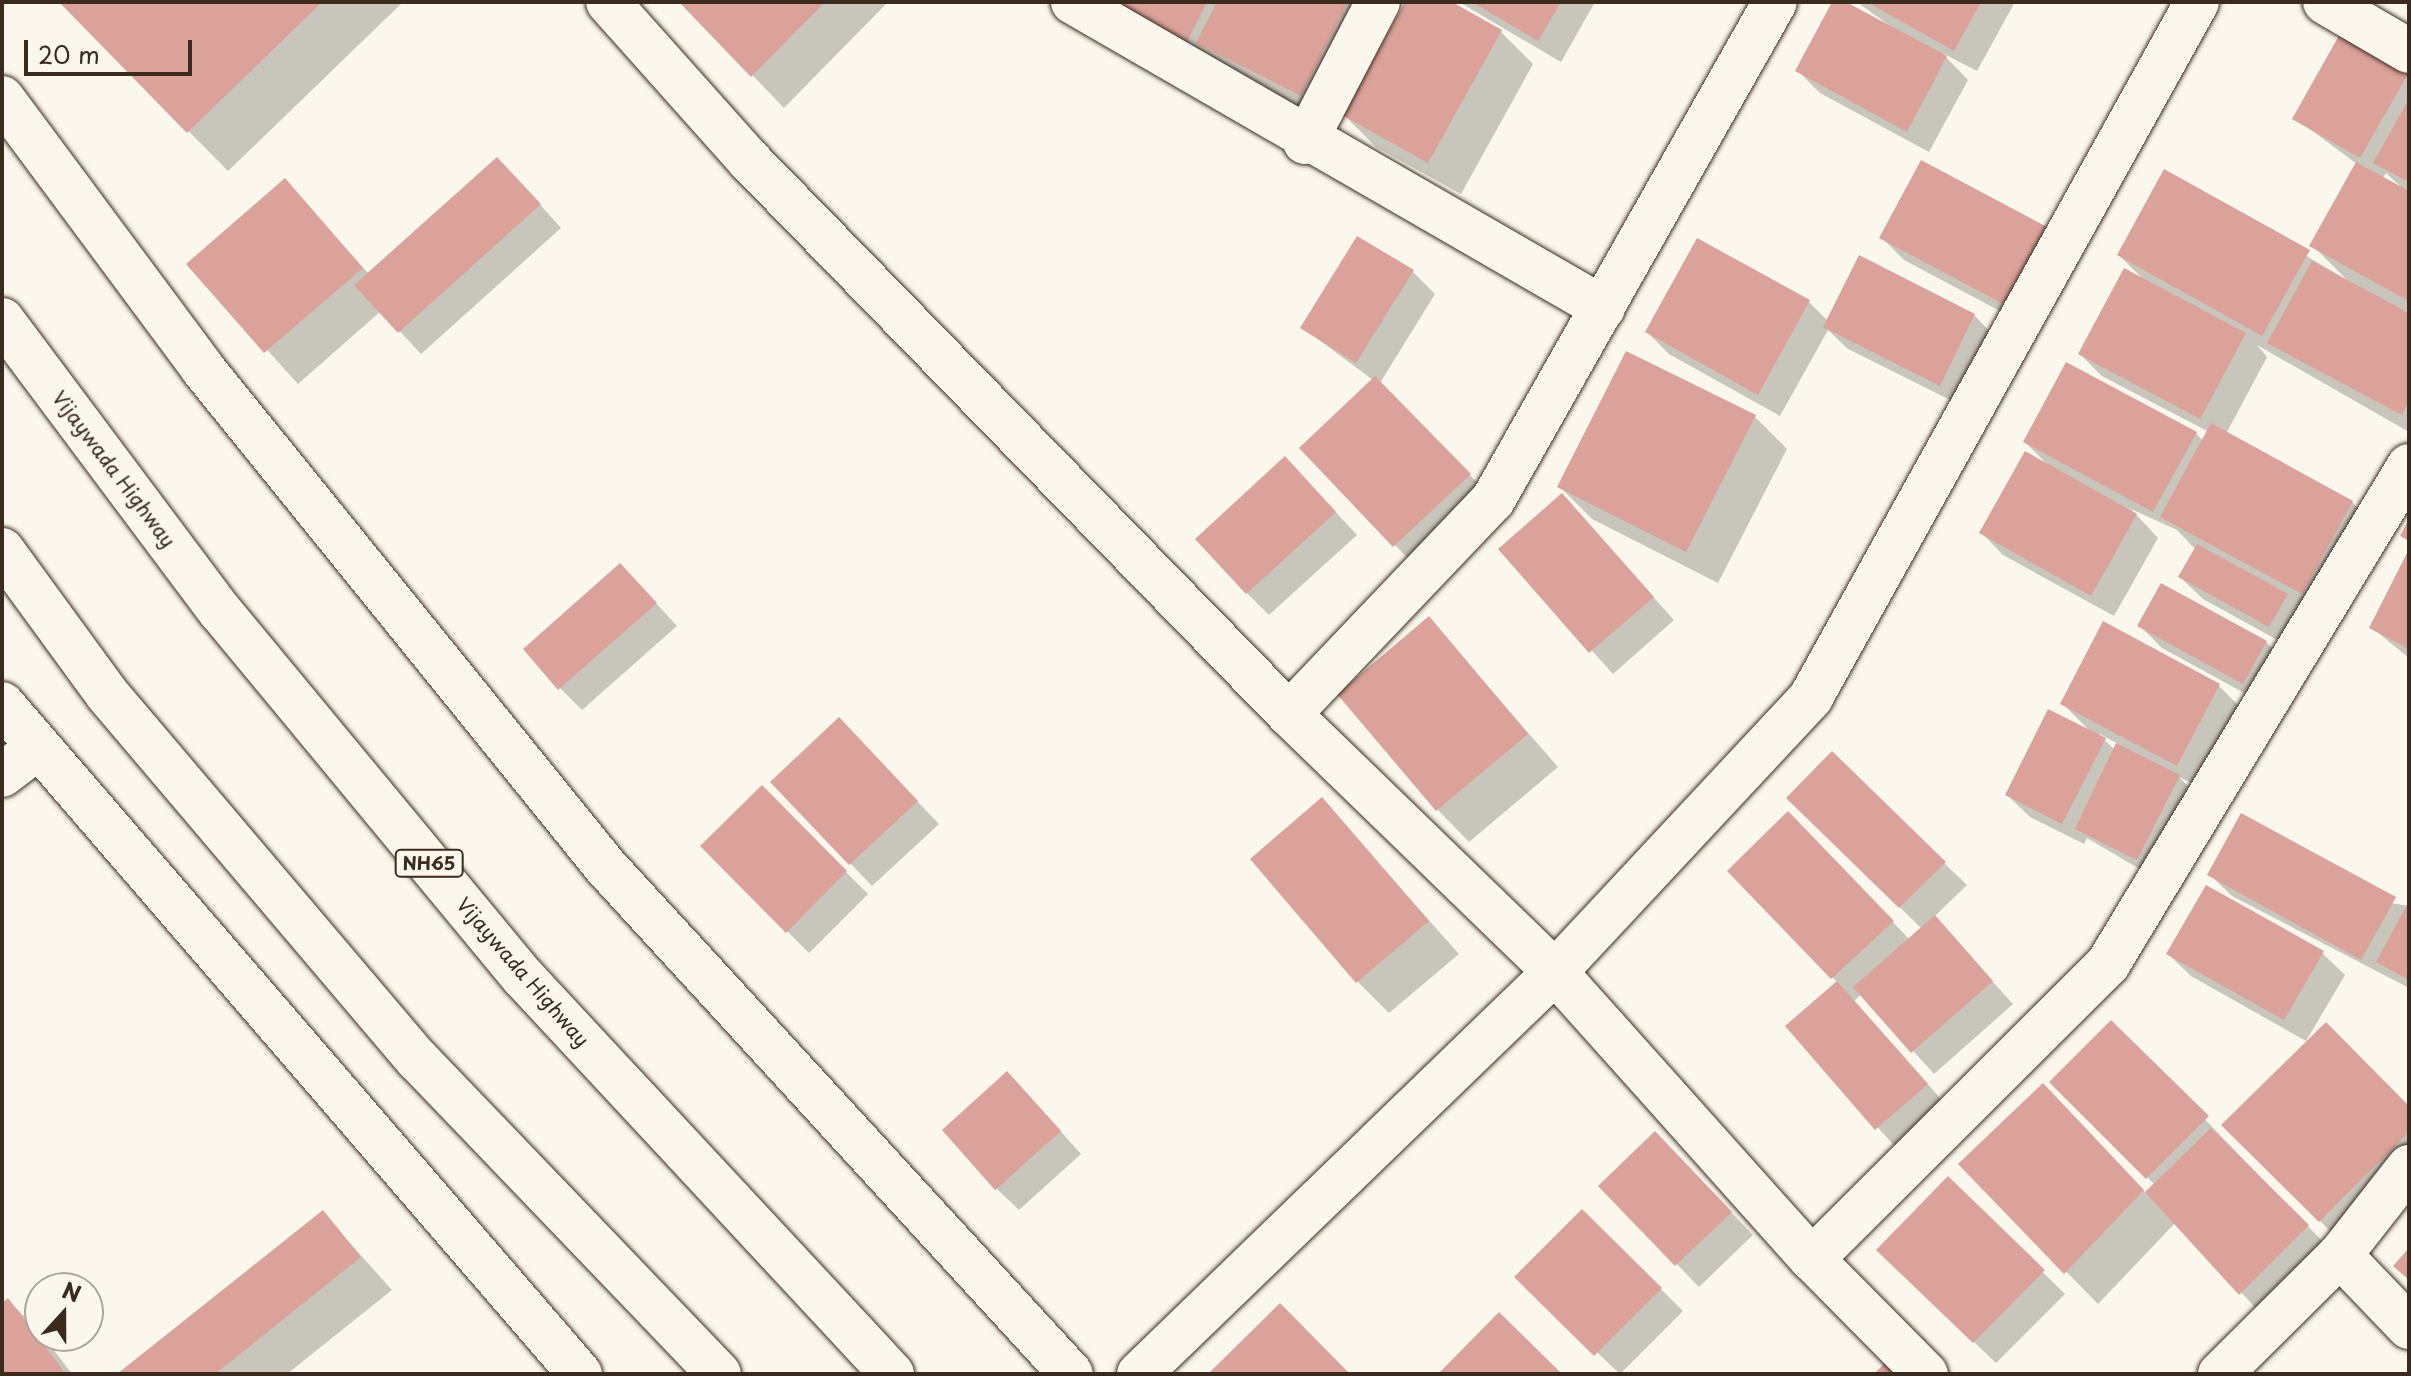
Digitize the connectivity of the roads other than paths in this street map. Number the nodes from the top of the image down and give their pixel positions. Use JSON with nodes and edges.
{"nodes":[{"id":1,"x":608,"y":2,"type":"edge"},
{"id":2,"x":1073,"y":2,"type":"edge"},
{"id":3,"x":1378,"y":2,"type":"edge"},
{"id":4,"x":1775,"y":2,"type":"edge"},
{"id":5,"x":2197,"y":2,"type":"edge"},
{"id":6,"x":2325,"y":2,"type":"edge"},
{"id":7,"x":2409,"y":51,"type":"edge"},
{"id":8,"x":2,"y":98,"type":"edge"},
{"id":9,"x":1305,"y":142,"type":"junction"},
{"id":10,"x":1603,"y":308,"type":"junction"},
{"id":11,"x":2,"y":320,"type":"edge"},
{"id":12,"x":2409,"y":466,"type":"edge"},
{"id":13,"x":2,"y":550,"type":"edge"},
{"id":14,"x":2,"y":704,"type":"edge"},
{"id":15,"x":1289,"y":714,"type":"junction"},
{"id":16,"x":36,"y":749,"type":"junction"},
{"id":17,"x":2,"y":775,"type":"edge"},
{"id":18,"x":1555,"y":972,"type":"junction"},
{"id":19,"x":2409,"y":1167,"type":"edge"},
{"id":20,"x":2340,"y":1255,"type":"junction"},
{"id":21,"x":1812,"y":1259,"type":"junction"},
{"id":22,"x":2409,"y":1327,"type":"edge"},
{"id":23,"x":580,"y":1374,"type":"edge"},
{"id":24,"x":719,"y":1374,"type":"edge"},
{"id":25,"x":892,"y":1374,"type":"edge"},
{"id":26,"x":1071,"y":1374,"type":"edge"},
{"id":27,"x":1139,"y":1374,"type":"edge"},
{"id":28,"x":1926,"y":1374,"type":"edge"},
{"id":29,"x":2220,"y":1374,"type":"edge"}],
"edges":[{"from":1,"to":15,"type":"main road"},
{"from":2,"to":9,"type":"main road"},
{"from":3,"to":9,"type":"main road"},
{"from":4,"to":10,"type":"main road"},
{"from":5,"to":18,"type":"main road"},
{"from":6,"to":7,"type":"main road"},
{"from":8,"to":26,"type":"main road"},
{"from":9,"to":10,"type":"main road"},
{"from":10,"to":15,"type":"main road"},
{"from":11,"to":25,"type":"main road","name":"Vijaywada Highway","number":"NH65"},
{"from":12,"to":21,"type":"main road"},
{"from":13,"to":24,"type":"main road"},
{"from":14,"to":16,"type":"main road"},
{"from":15,"to":18,"type":"main road"},
{"from":16,"to":17,"type":"main road"},
{"from":16,"to":23,"type":"main road"},
{"from":18,"to":21,"type":"main road"},
{"from":18,"to":27,"type":"main road"},
{"from":19,"to":20,"type":"main road"},
{"from":20,"to":22,"type":"main road"},
{"from":20,"to":29,"type":"main road"},
{"from":21,"to":28,"type":"main road"}]}
